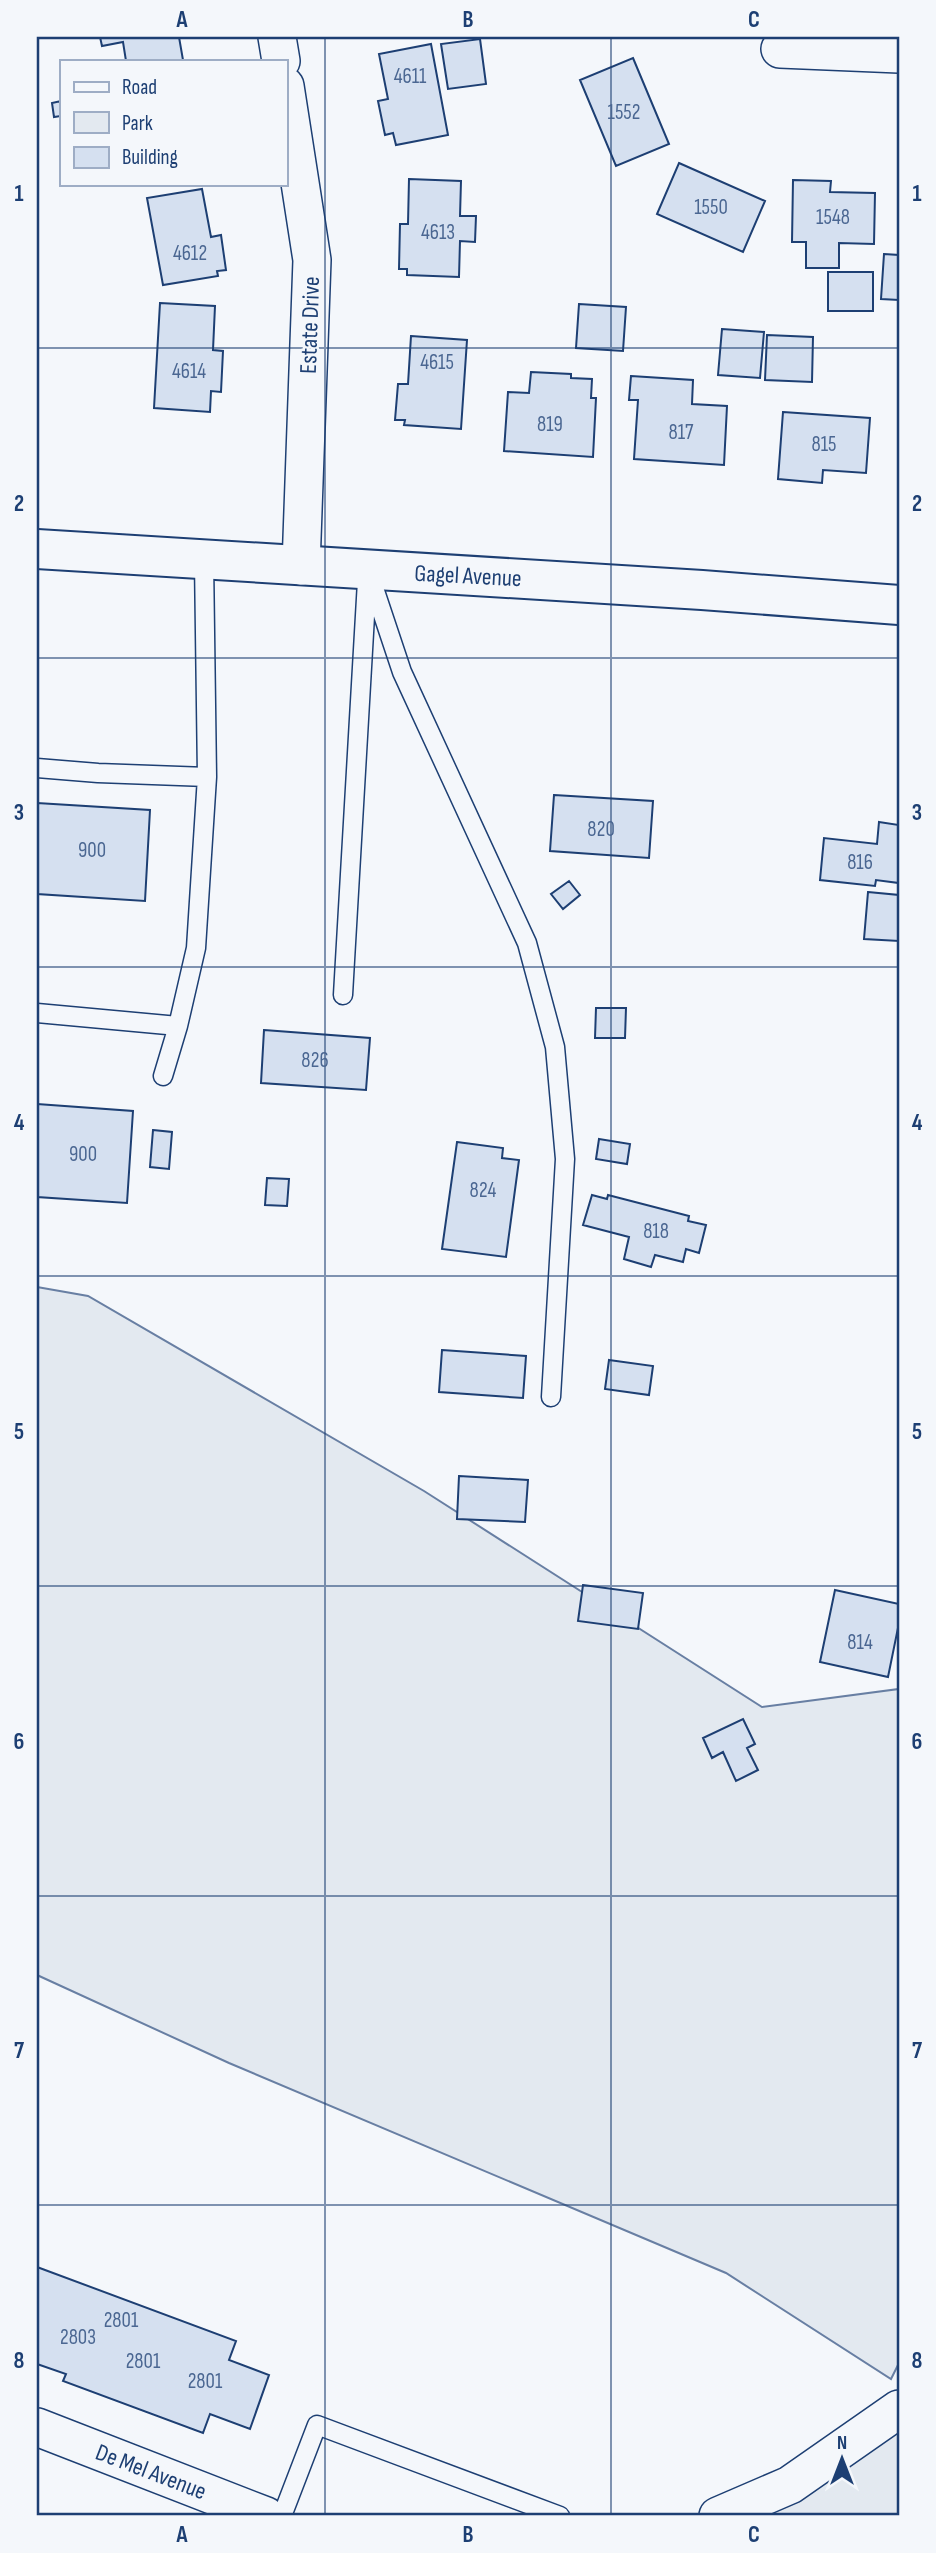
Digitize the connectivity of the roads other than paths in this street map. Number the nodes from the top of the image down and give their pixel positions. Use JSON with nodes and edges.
{"nodes":[{"id":1,"x":277,"y":37,"type":"edge"},
{"id":2,"x":780,"y":49,"type":"dead end"},
{"id":3,"x":899,"y":54,"type":"edge"},
{"id":4,"x":281,"y":60,"type":"edge"},
{"id":5,"x":287,"y":99,"type":"edge"},
{"id":6,"x":37,"y":549,"type":"edge"},
{"id":7,"x":204,"y":560,"type":"junction"},
{"id":8,"x":301,"y":566,"type":"junction"},
{"id":9,"x":368,"y":570,"type":"junction"},
{"id":10,"x":899,"y":605,"type":"edge"},
{"id":11,"x":37,"y":768,"type":"edge"},
{"id":12,"x":206,"y":777,"type":"junction"},
{"id":13,"x":343,"y":995,"type":"dead end"},
{"id":14,"x":37,"y":1013,"type":"edge"},
{"id":15,"x":178,"y":1026,"type":"junction"},
{"id":16,"x":163,"y":1076,"type":"dead end"},
{"id":17,"x":551,"y":1397,"type":"dead end"},
{"id":18,"x":899,"y":2409,"type":"edge"},
{"id":19,"x":37,"y":2427,"type":"edge"},
{"id":20,"x":266,"y":2516,"type":"edge"},
{"id":21,"x":282,"y":2516,"type":"edge"},
{"id":22,"x":560,"y":2516,"type":"edge"},
{"id":23,"x":718,"y":2516,"type":"edge"}],
"edges":[{"from":1,"to":4,"type":"street"},
{"from":2,"to":3,"type":"street"},
{"from":5,"to":8,"type":"street","name":"Estate Drive"},
{"from":6,"to":7,"type":"street","name":"Gagel Avenue"},
{"from":7,"to":8,"type":"street","name":"Gagel Avenue"},
{"from":7,"to":12,"type":"lane"},
{"from":8,"to":9,"type":"street","name":"Gagel Avenue"},
{"from":9,"to":10,"type":"street","name":"Gagel Avenue"},
{"from":9,"to":13,"type":"lane"},
{"from":9,"to":17,"type":"lane"},
{"from":11,"to":12,"type":"lane"},
{"from":12,"to":15,"type":"lane"},
{"from":14,"to":15,"type":"lane"},
{"from":15,"to":16,"type":"lane"},
{"from":18,"to":23,"type":"street"},
{"from":19,"to":20,"type":"street","name":"De Mel Avenue"},
{"from":21,"to":22,"type":"lane"}]}
